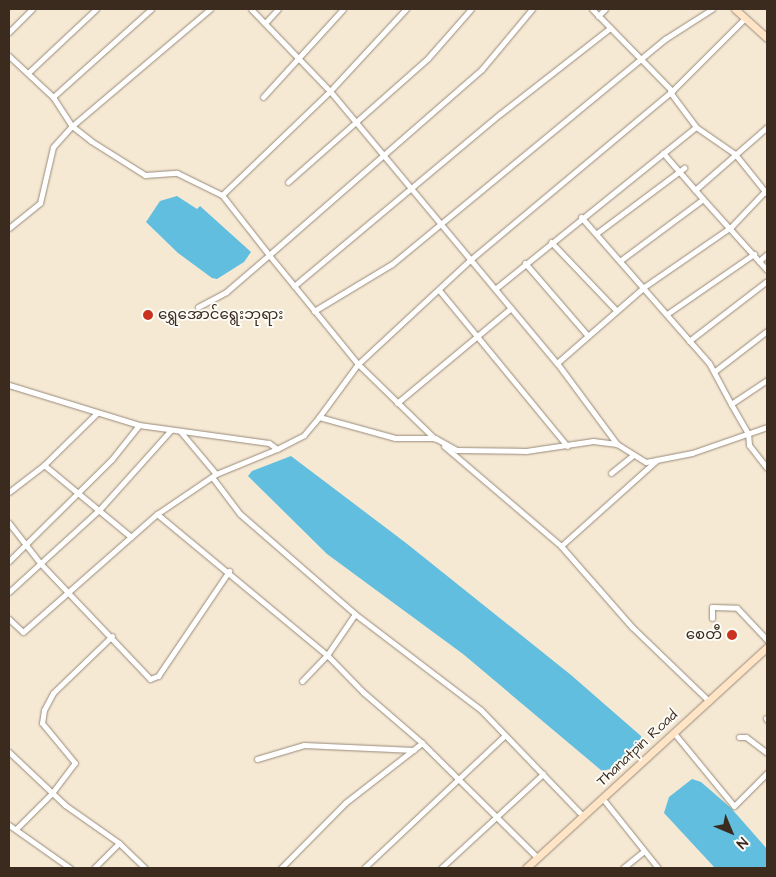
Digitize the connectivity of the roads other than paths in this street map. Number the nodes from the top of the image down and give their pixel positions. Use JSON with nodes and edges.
{"nodes":[{"id":1,"x":32,"y":9,"type":"edge"},
{"id":2,"x":96,"y":9,"type":"edge"},
{"id":3,"x":151,"y":9,"type":"edge"},
{"id":4,"x":210,"y":9,"type":"edge"},
{"id":5,"x":251,"y":9,"type":"edge"},
{"id":6,"x":278,"y":9,"type":"edge"},
{"id":7,"x":343,"y":9,"type":"edge"},
{"id":8,"x":396,"y":9,"type":"edge"},
{"id":9,"x":406,"y":9,"type":"edge"},
{"id":10,"x":471,"y":9,"type":"edge"},
{"id":11,"x":532,"y":9,"type":"edge"},
{"id":12,"x":592,"y":9,"type":"edge"},
{"id":13,"x":605,"y":9,"type":"edge"},
{"id":14,"x":712,"y":9,"type":"edge"},
{"id":15,"x":735,"y":9,"type":"edge"},
{"id":16,"x":402,"y":14,"type":"junction"},
{"id":17,"x":598,"y":16,"type":"junction"},
{"id":18,"x":746,"y":18,"type":"junction"},
{"id":19,"x":265,"y":23,"type":"junction"},
{"id":20,"x":610,"y":28,"type":"junction"},
{"id":21,"x":9,"y":32,"type":"edge"},
{"id":22,"x":767,"y":38,"type":"edge"},
{"id":23,"x":9,"y":56,"type":"edge"},
{"id":24,"x":299,"y":58,"type":"junction"},
{"id":25,"x":643,"y":59,"type":"junction"},
{"id":26,"x":28,"y":72,"type":"junction"},
{"id":27,"x":330,"y":91,"type":"junction"},
{"id":28,"x":671,"y":91,"type":"junction"},
{"id":29,"x":53,"y":97,"type":"junction"},
{"id":30,"x":262,"y":97,"type":"dead end"},
{"id":31,"x":356,"y":123,"type":"junction"},
{"id":32,"x":72,"y":126,"type":"junction"},
{"id":33,"x":696,"y":127,"type":"junction"},
{"id":34,"x":767,"y":127,"type":"edge"},
{"id":35,"x":663,"y":153,"type":"junction"},
{"id":36,"x":735,"y":154,"type":"junction"},
{"id":37,"x":383,"y":157,"type":"junction"},
{"id":38,"x":682,"y":170,"type":"junction"},
{"id":39,"x":288,"y":182,"type":"dead end"},
{"id":40,"x":695,"y":190,"type":"junction"},
{"id":41,"x":412,"y":192,"type":"junction"},
{"id":42,"x":766,"y":192,"type":"edge"},
{"id":43,"x":222,"y":195,"type":"junction"},
{"id":44,"x":703,"y":199,"type":"junction"},
{"id":45,"x":581,"y":217,"type":"junction"},
{"id":46,"x":439,"y":224,"type":"junction"},
{"id":47,"x":731,"y":227,"type":"junction"},
{"id":48,"x":9,"y":228,"type":"edge"},
{"id":49,"x":597,"y":233,"type":"junction"},
{"id":50,"x":551,"y":242,"type":"junction"},
{"id":51,"x":754,"y":254,"type":"junction"},
{"id":52,"x":767,"y":254,"type":"edge"},
{"id":53,"x":269,"y":255,"type":"junction"},
{"id":54,"x":470,"y":260,"type":"junction"},
{"id":55,"x":621,"y":260,"type":"junction"},
{"id":56,"x":759,"y":261,"type":"junction"},
{"id":57,"x":525,"y":263,"type":"junction"},
{"id":58,"x":767,"y":270,"type":"edge"},
{"id":59,"x":767,"y":281,"type":"edge"},
{"id":60,"x":294,"y":286,"type":"junction"},
{"id":61,"x":644,"y":287,"type":"junction"},
{"id":62,"x":494,"y":289,"type":"junction"},
{"id":63,"x":439,"y":290,"type":"junction"},
{"id":64,"x":198,"y":307,"type":"dead end"},
{"id":65,"x":511,"y":308,"type":"junction"},
{"id":66,"x":314,"y":311,"type":"junction"},
{"id":67,"x":616,"y":311,"type":"junction"},
{"id":68,"x":667,"y":314,"type":"junction"},
{"id":69,"x":767,"y":331,"type":"edge"},
{"id":70,"x":477,"y":336,"type":"junction"},
{"id":71,"x":588,"y":336,"type":"junction"},
{"id":72,"x":689,"y":341,"type":"junction"},
{"id":73,"x":556,"y":363,"type":"junction"},
{"id":74,"x":358,"y":364,"type":"junction"},
{"id":75,"x":715,"y":371,"type":"junction"},
{"id":76,"x":767,"y":380,"type":"edge"},
{"id":77,"x":9,"y":386,"type":"edge"},
{"id":78,"x":397,"y":403,"type":"junction"},
{"id":79,"x":731,"y":404,"type":"junction"},
{"id":80,"x":97,"y":413,"type":"junction"},
{"id":81,"x":319,"y":417,"type":"junction"},
{"id":82,"x":139,"y":425,"type":"junction"},
{"id":83,"x":767,"y":427,"type":"edge"},
{"id":84,"x":171,"y":430,"type":"junction"},
{"id":85,"x":180,"y":431,"type":"junction"},
{"id":86,"x":748,"y":433,"type":"junction"},
{"id":87,"x":435,"y":438,"type":"junction"},
{"id":88,"x":617,"y":444,"type":"junction"},
{"id":89,"x":567,"y":446,"type":"junction"},
{"id":90,"x":277,"y":449,"type":"junction"},
{"id":91,"x":632,"y":456,"type":"junction"},
{"id":92,"x":658,"y":460,"type":"junction"},
{"id":93,"x":44,"y":465,"type":"junction"},
{"id":94,"x":767,"y":468,"type":"edge"},
{"id":95,"x":611,"y":473,"type":"dead end"},
{"id":96,"x":214,"y":476,"type":"junction"},
{"id":97,"x":9,"y":492,"type":"edge"},
{"id":98,"x":80,"y":492,"type":"junction"},
{"id":99,"x":100,"y":509,"type":"junction"},
{"id":100,"x":157,"y":514,"type":"junction"},
{"id":101,"x":9,"y":523,"type":"edge"},
{"id":102,"x":131,"y":537,"type":"junction"},
{"id":103,"x":27,"y":544,"type":"junction"},
{"id":104,"x":561,"y":546,"type":"junction"},
{"id":105,"x":9,"y":561,"type":"edge"},
{"id":106,"x":40,"y":563,"type":"junction"},
{"id":107,"x":229,"y":571,"type":"junction"},
{"id":108,"x":67,"y":591,"type":"junction"},
{"id":109,"x":9,"y":592,"type":"edge"},
{"id":110,"x":355,"y":614,"type":"junction"},
{"id":111,"x":712,"y":618,"type":"dead end"},
{"id":112,"x":9,"y":619,"type":"edge"},
{"id":113,"x":112,"y":636,"type":"junction"},
{"id":114,"x":767,"y":640,"type":"edge"},
{"id":115,"x":767,"y":647,"type":"edge"},
{"id":116,"x":327,"y":655,"type":"junction"},
{"id":117,"x":302,"y":681,"type":"dead end"},
{"id":118,"x":709,"y":702,"type":"junction"},
{"id":119,"x":674,"y":733,"type":"junction"},
{"id":120,"x":505,"y":735,"type":"junction"},
{"id":121,"x":738,"y":737,"type":"dead end"},
{"id":122,"x":422,"y":743,"type":"junction"},
{"id":123,"x":414,"y":750,"type":"junction"},
{"id":124,"x":9,"y":752,"type":"edge"},
{"id":125,"x":767,"y":753,"type":"edge"},
{"id":126,"x":258,"y":759,"type":"dead end"},
{"id":127,"x":767,"y":773,"type":"edge"},
{"id":128,"x":544,"y":774,"type":"junction"},
{"id":129,"x":459,"y":781,"type":"junction"},
{"id":130,"x":52,"y":793,"type":"junction"},
{"id":131,"x":603,"y":798,"type":"junction"},
{"id":132,"x":584,"y":816,"type":"junction"},
{"id":133,"x":495,"y":819,"type":"junction"},
{"id":134,"x":9,"y":825,"type":"edge"},
{"id":135,"x":16,"y":829,"type":"junction"},
{"id":136,"x":119,"y":843,"type":"junction"},
{"id":137,"x":644,"y":851,"type":"junction"},
{"id":138,"x":538,"y":858,"type":"junction"},
{"id":139,"x":70,"y":868,"type":"edge"},
{"id":140,"x":94,"y":868,"type":"edge"},
{"id":141,"x":145,"y":868,"type":"edge"},
{"id":142,"x":281,"y":868,"type":"edge"},
{"id":143,"x":364,"y":868,"type":"edge"},
{"id":144,"x":441,"y":868,"type":"edge"},
{"id":145,"x":526,"y":868,"type":"edge"},
{"id":146,"x":624,"y":868,"type":"edge"},
{"id":147,"x":658,"y":868,"type":"edge"}],
"edges":[{"from":1,"to":21,"type":"street"},
{"from":2,"to":26,"type":"street"},
{"from":3,"to":29,"type":"street"},
{"from":4,"to":32,"type":"street"},
{"from":5,"to":19,"type":"street"},
{"from":6,"to":19,"type":"street"},
{"from":7,"to":24,"type":"street"},
{"from":8,"to":16,"type":"street"},
{"from":9,"to":16,"type":"street"},
{"from":10,"to":31,"type":"street"},
{"from":11,"to":37,"type":"street"},
{"from":12,"to":17,"type":"street"},
{"from":13,"to":17,"type":"street"},
{"from":14,"to":25,"type":"street"},
{"from":15,"to":18,"type":"main road"},
{"from":16,"to":27,"type":"street"},
{"from":17,"to":20,"type":"street"},
{"from":18,"to":22,"type":"main road"},
{"from":18,"to":28,"type":"street"},
{"from":19,"to":24,"type":"street"},
{"from":20,"to":25,"type":"street"},
{"from":20,"to":41,"type":"street"},
{"from":23,"to":26,"type":"street"},
{"from":24,"to":27,"type":"street"},
{"from":24,"to":30,"type":"street"},
{"from":25,"to":28,"type":"street"},
{"from":25,"to":46,"type":"street"},
{"from":26,"to":29,"type":"street"},
{"from":27,"to":31,"type":"street"},
{"from":27,"to":43,"type":"street"},
{"from":28,"to":33,"type":"street"},
{"from":28,"to":54,"type":"street"},
{"from":29,"to":32,"type":"street"},
{"from":31,"to":37,"type":"street"},
{"from":31,"to":39,"type":"street"},
{"from":32,"to":43,"type":"street"},
{"from":32,"to":48,"type":"street"},
{"from":33,"to":35,"type":"street"},
{"from":33,"to":36,"type":"street"},
{"from":34,"to":36,"type":"street"},
{"from":35,"to":38,"type":"street"},
{"from":35,"to":45,"type":"street"},
{"from":36,"to":40,"type":"street"},
{"from":36,"to":42,"type":"street"},
{"from":37,"to":41,"type":"street"},
{"from":37,"to":53,"type":"street"},
{"from":38,"to":40,"type":"street"},
{"from":38,"to":49,"type":"street"},
{"from":40,"to":44,"type":"street"},
{"from":41,"to":46,"type":"street"},
{"from":41,"to":60,"type":"street"},
{"from":42,"to":47,"type":"street"},
{"from":43,"to":53,"type":"street"},
{"from":44,"to":47,"type":"street"},
{"from":44,"to":55,"type":"street"},
{"from":45,"to":49,"type":"street"},
{"from":45,"to":50,"type":"street"},
{"from":46,"to":54,"type":"street"},
{"from":46,"to":66,"type":"street"},
{"from":47,"to":51,"type":"street"},
{"from":47,"to":61,"type":"street"},
{"from":49,"to":55,"type":"street"},
{"from":50,"to":57,"type":"street"},
{"from":50,"to":67,"type":"street"},
{"from":51,"to":56,"type":"street"},
{"from":51,"to":68,"type":"street"},
{"from":52,"to":56,"type":"street"},
{"from":53,"to":60,"type":"street"},
{"from":53,"to":64,"type":"street"},
{"from":54,"to":62,"type":"street"},
{"from":54,"to":63,"type":"street"},
{"from":55,"to":61,"type":"street"},
{"from":56,"to":58,"type":"street"},
{"from":57,"to":62,"type":"street"},
{"from":57,"to":71,"type":"street"},
{"from":59,"to":72,"type":"street"},
{"from":60,"to":66,"type":"street"},
{"from":61,"to":67,"type":"street"},
{"from":61,"to":68,"type":"street"},
{"from":62,"to":65,"type":"street"},
{"from":63,"to":70,"type":"street"},
{"from":63,"to":74,"type":"street"},
{"from":65,"to":70,"type":"street"},
{"from":65,"to":73,"type":"street"},
{"from":66,"to":74,"type":"street"},
{"from":67,"to":71,"type":"street"},
{"from":68,"to":72,"type":"street"},
{"from":69,"to":75,"type":"street"},
{"from":70,"to":78,"type":"street"},
{"from":70,"to":89,"type":"street"},
{"from":71,"to":73,"type":"street"},
{"from":72,"to":75,"type":"street"},
{"from":73,"to":88,"type":"street"},
{"from":74,"to":78,"type":"street"},
{"from":74,"to":81,"type":"street"},
{"from":75,"to":79,"type":"street"},
{"from":76,"to":79,"type":"street"},
{"from":77,"to":80,"type":"street"},
{"from":78,"to":87,"type":"street"},
{"from":79,"to":86,"type":"street"},
{"from":80,"to":82,"type":"street"},
{"from":80,"to":93,"type":"street"},
{"from":81,"to":87,"type":"street"},
{"from":81,"to":90,"type":"street"},
{"from":82,"to":84,"type":"street"},
{"from":82,"to":98,"type":"street"},
{"from":83,"to":86,"type":"street"},
{"from":84,"to":85,"type":"street"},
{"from":84,"to":99,"type":"street"},
{"from":85,"to":90,"type":"street"},
{"from":85,"to":96,"type":"street"},
{"from":86,"to":92,"type":"street"},
{"from":86,"to":94,"type":"street"},
{"from":87,"to":89,"type":"street"},
{"from":87,"to":104,"type":"street"},
{"from":88,"to":89,"type":"street"},
{"from":88,"to":91,"type":"street"},
{"from":90,"to":96,"type":"street"},
{"from":91,"to":92,"type":"street"},
{"from":91,"to":95,"type":"street"},
{"from":92,"to":104,"type":"street"},
{"from":93,"to":97,"type":"street"},
{"from":93,"to":98,"type":"street"},
{"from":96,"to":100,"type":"street"},
{"from":96,"to":110,"type":"street"},
{"from":98,"to":99,"type":"street"},
{"from":98,"to":103,"type":"street"},
{"from":99,"to":102,"type":"street"},
{"from":99,"to":106,"type":"street"},
{"from":100,"to":102,"type":"street"},
{"from":100,"to":107,"type":"street"},
{"from":101,"to":103,"type":"street"},
{"from":102,"to":108,"type":"street"},
{"from":103,"to":105,"type":"street"},
{"from":103,"to":106,"type":"street"},
{"from":104,"to":118,"type":"street"},
{"from":106,"to":108,"type":"street"},
{"from":106,"to":109,"type":"street"},
{"from":107,"to":113,"type":"street"},
{"from":107,"to":116,"type":"street"},
{"from":108,"to":112,"type":"street"},
{"from":108,"to":113,"type":"street"},
{"from":110,"to":116,"type":"street"},
{"from":110,"to":120,"type":"street"},
{"from":111,"to":114,"type":"street"},
{"from":113,"to":130,"type":"street"},
{"from":115,"to":118,"type":"main road","name":"Thanatpin Road"},
{"from":116,"to":117,"type":"street"},
{"from":116,"to":122,"type":"street"},
{"from":118,"to":119,"type":"main road","name":"Thanatpin Road"},
{"from":119,"to":127,"type":"street"},
{"from":119,"to":131,"type":"main road","name":"Thanatpin Road"},
{"from":120,"to":128,"type":"street"},
{"from":120,"to":129,"type":"street"},
{"from":121,"to":125,"type":"street"},
{"from":122,"to":123,"type":"street"},
{"from":122,"to":129,"type":"street"},
{"from":123,"to":126,"type":"street"},
{"from":123,"to":142,"type":"street"},
{"from":124,"to":130,"type":"street"},
{"from":128,"to":132,"type":"street"},
{"from":128,"to":133,"type":"street"},
{"from":129,"to":133,"type":"street"},
{"from":129,"to":143,"type":"street"},
{"from":130,"to":135,"type":"street"},
{"from":130,"to":136,"type":"street"},
{"from":131,"to":132,"type":"main road","name":"Thanatpin Road"},
{"from":131,"to":137,"type":"street"},
{"from":132,"to":138,"type":"main road","name":"Thanatpin Road"},
{"from":133,"to":138,"type":"street"},
{"from":133,"to":144,"type":"street"},
{"from":134,"to":135,"type":"street"},
{"from":135,"to":139,"type":"street"},
{"from":136,"to":140,"type":"street"},
{"from":136,"to":141,"type":"street"},
{"from":137,"to":146,"type":"street"},
{"from":137,"to":147,"type":"street"},
{"from":138,"to":145,"type":"main road","name":"Thanatpin Road"}]}
